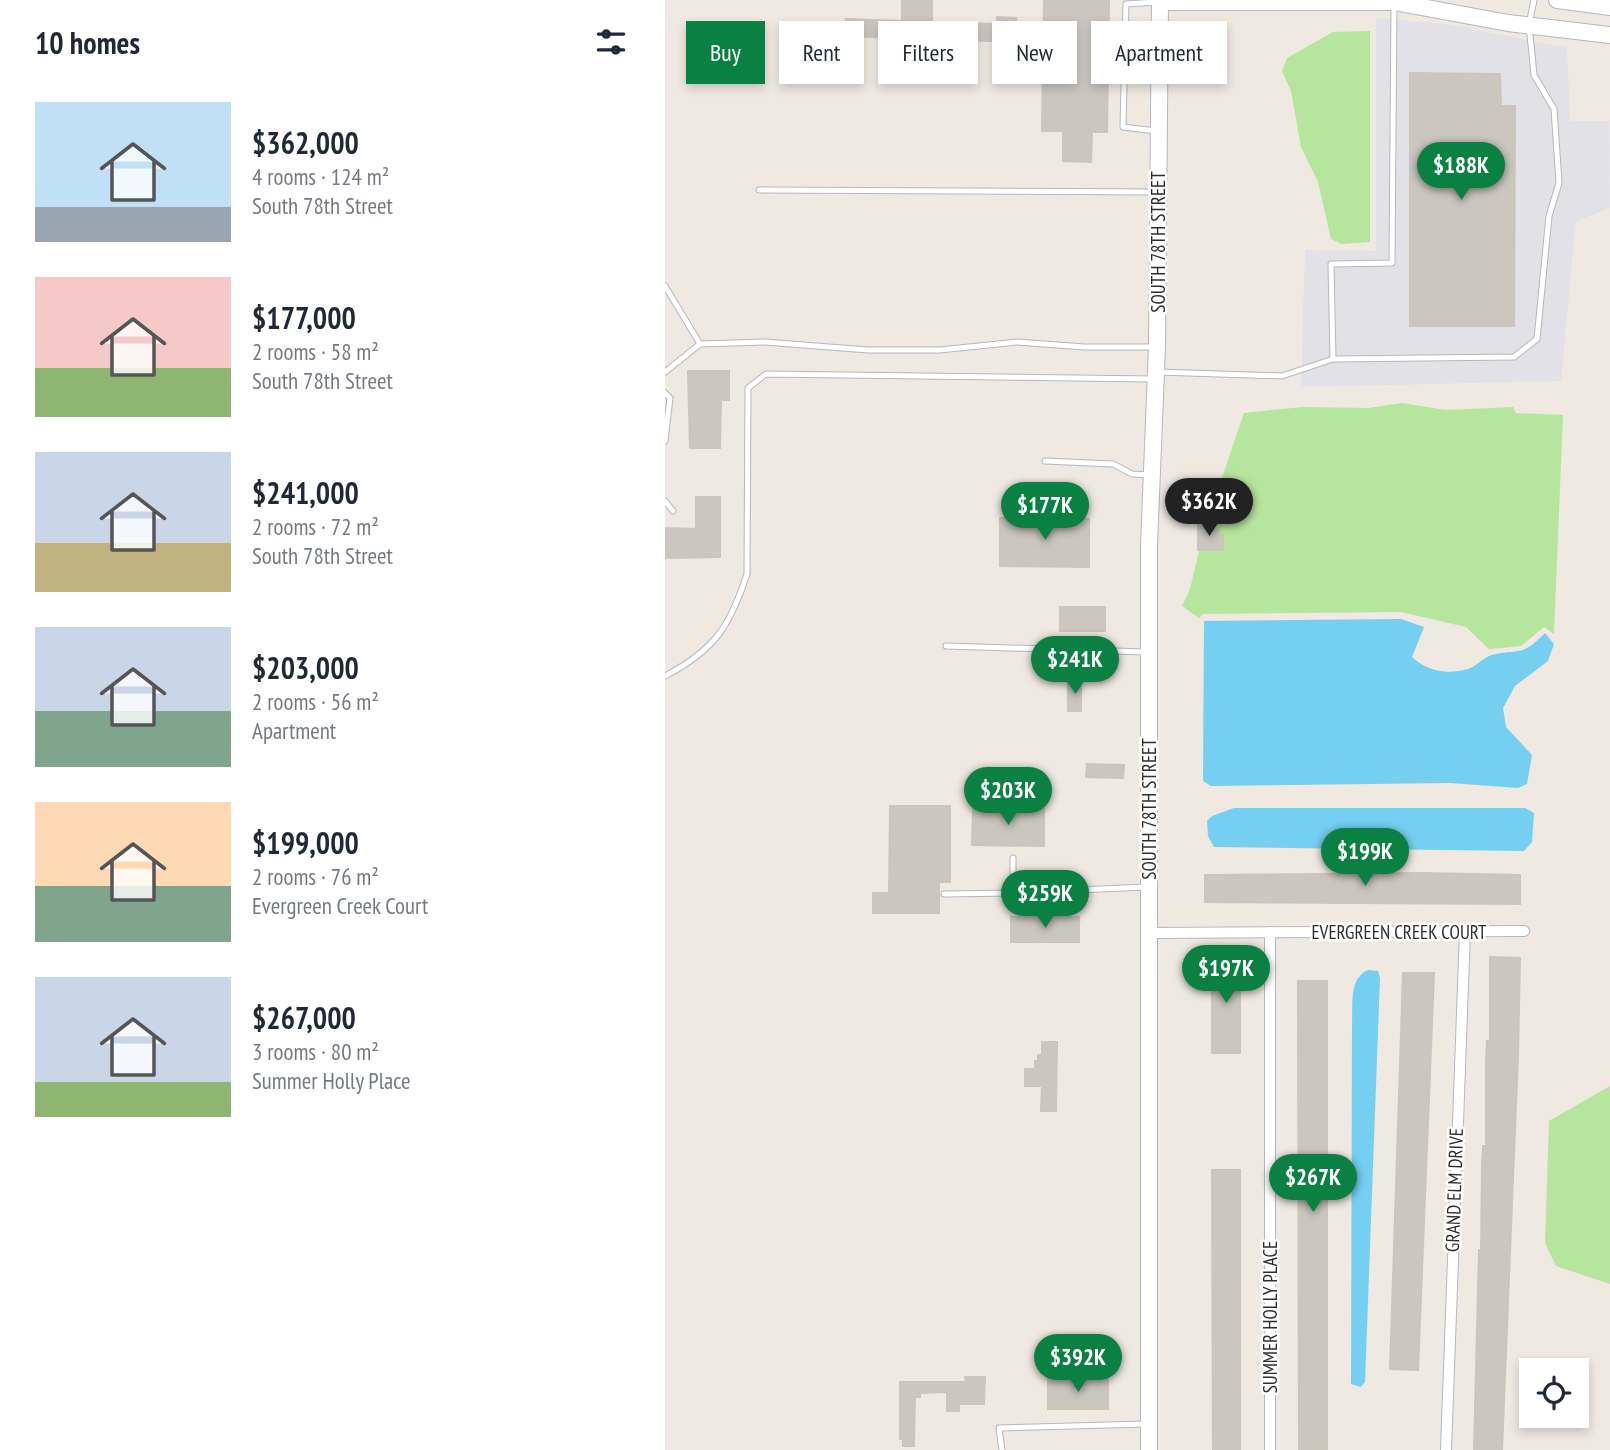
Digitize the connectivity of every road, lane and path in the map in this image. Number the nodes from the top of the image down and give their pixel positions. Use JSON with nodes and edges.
{"nodes":[{"id":1,"x":1534,"y":0,"type":"edge"},
{"id":2,"x":1557,"y":0,"type":"edge"},
{"id":3,"x":1160,"y":1,"type":"edge"},
{"id":4,"x":1394,"y":2,"type":"junction"},
{"id":5,"x":1610,"y":7,"type":"edge"},
{"id":6,"x":1529,"y":25,"type":"junction"},
{"id":7,"x":1610,"y":35,"type":"edge"},
{"id":8,"x":1159,"y":131,"type":"junction"},
{"id":9,"x":759,"y":190,"type":"dead end"},
{"id":10,"x":1159,"y":192,"type":"junction"},
{"id":11,"x":665,"y":286,"type":"edge"},
{"id":12,"x":700,"y":344,"type":"junction"},
{"id":13,"x":1157,"y":346,"type":"junction"},
{"id":14,"x":1333,"y":359,"type":"junction"},
{"id":15,"x":665,"y":372,"type":"edge"},
{"id":16,"x":1156,"y":375,"type":"junction"},
{"id":17,"x":665,"y":393,"type":"edge"},
{"id":18,"x":665,"y":441,"type":"edge"},
{"id":19,"x":1045,"y":461,"type":"dead end"},
{"id":20,"x":1153,"y":475,"type":"junction"},
{"id":21,"x":665,"y":501,"type":"edge"},
{"id":22,"x":673,"y":511,"type":"dead end"},
{"id":23,"x":946,"y":646,"type":"dead end"},
{"id":24,"x":1149,"y":652,"type":"junction"},
{"id":25,"x":665,"y":676,"type":"edge"},
{"id":26,"x":1013,"y":858,"type":"dead end"},
{"id":27,"x":1149,"y":887,"type":"junction"},
{"id":28,"x":1013,"y":893,"type":"junction"},
{"id":29,"x":944,"y":894,"type":"dead end"},
{"id":30,"x":1465,"y":931,"type":"junction"},
{"id":31,"x":1524,"y":931,"type":"dead end"},
{"id":32,"x":1270,"y":932,"type":"junction"},
{"id":33,"x":1149,"y":933,"type":"junction"},
{"id":34,"x":1149,"y":1424,"type":"junction"},
{"id":35,"x":1002,"y":1450,"type":"edge"},
{"id":36,"x":1149,"y":1450,"type":"edge"},
{"id":37,"x":1270,"y":1450,"type":"edge"},
{"id":38,"x":1446,"y":1450,"type":"edge"}],
"edges":[{"from":1,"to":6,"type":"lane"},
{"from":2,"to":5,"type":"street"},
{"from":3,"to":4,"type":"street"},
{"from":3,"to":8,"type":"street","name":"SOUTH 78TH STREET"},
{"from":3,"to":8,"type":"lane"},
{"from":4,"to":6,"type":"street"},
{"from":4,"to":14,"type":"lane"},
{"from":6,"to":7,"type":"street"},
{"from":6,"to":14,"type":"lane"},
{"from":8,"to":10,"type":"street","name":"SOUTH 78TH STREET"},
{"from":9,"to":10,"type":"lane"},
{"from":10,"to":13,"type":"street","name":"SOUTH 78TH STREET"},
{"from":11,"to":12,"type":"lane"},
{"from":12,"to":13,"type":"lane"},
{"from":12,"to":15,"type":"lane"},
{"from":13,"to":16,"type":"street","name":"SOUTH 78TH STREET"},
{"from":14,"to":16,"type":"lane"},
{"from":16,"to":20,"type":"street","name":"SOUTH 78TH STREET"},
{"from":16,"to":25,"type":"lane"},
{"from":17,"to":18,"type":"lane"},
{"from":19,"to":20,"type":"lane"},
{"from":20,"to":24,"type":"street","name":"SOUTH 78TH STREET"},
{"from":21,"to":22,"type":"lane"},
{"from":23,"to":24,"type":"lane"},
{"from":24,"to":27,"type":"street","name":"SOUTH 78TH STREET"},
{"from":26,"to":28,"type":"lane"},
{"from":27,"to":28,"type":"lane"},
{"from":27,"to":33,"type":"street","name":"SOUTH 78TH STREET"},
{"from":28,"to":29,"type":"lane"},
{"from":30,"to":31,"type":"street","name":"EVERGREEN CREEK COURT"},
{"from":30,"to":32,"type":"street","name":"EVERGREEN CREEK COURT"},
{"from":30,"to":38,"type":"street","name":"GRAND ELM DRIVE"},
{"from":32,"to":33,"type":"street","name":"EVERGREEN CREEK COURT"},
{"from":32,"to":37,"type":"street","name":"SUMMER HOLLY PLACE"},
{"from":33,"to":34,"type":"street","name":"SOUTH 78TH STREET"},
{"from":34,"to":35,"type":"lane"},
{"from":34,"to":36,"type":"street","name":"SOUTH 78TH STREET"}]}
